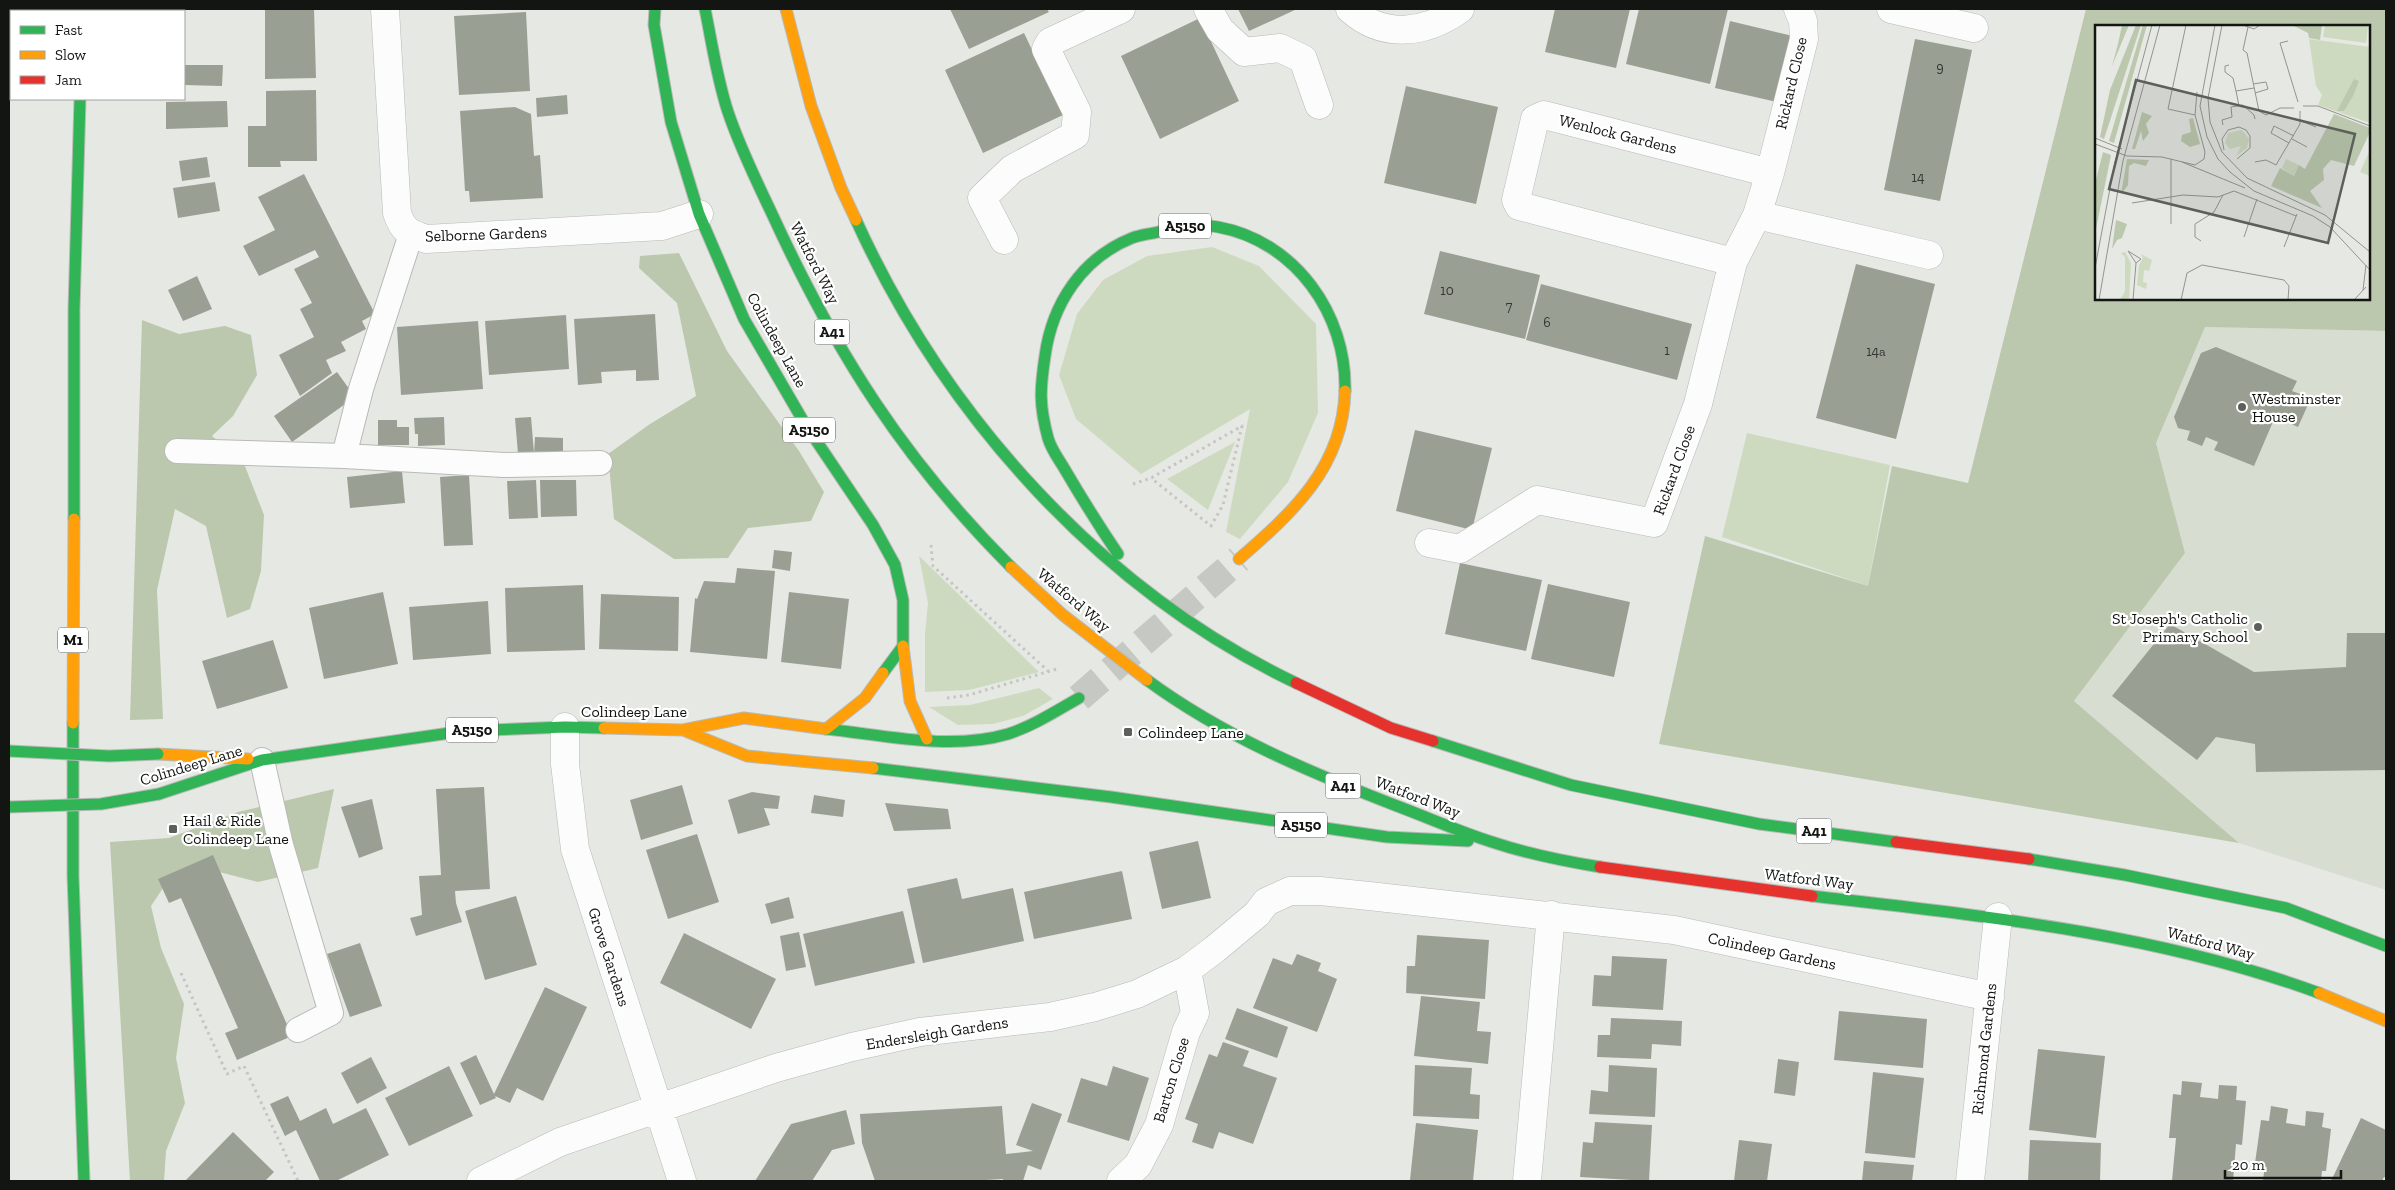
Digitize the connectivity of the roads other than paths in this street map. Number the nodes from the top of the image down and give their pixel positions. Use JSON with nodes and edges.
{"nodes":[{"id":1,"x":385,"y":9,"type":"edge"},
{"id":2,"x":655,"y":9,"type":"edge"},
{"id":3,"x":705,"y":9,"type":"edge"},
{"id":4,"x":786,"y":9,"type":"edge"},
{"id":5,"x":1121,"y":9,"type":"edge"},
{"id":6,"x":1208,"y":9,"type":"edge"},
{"id":7,"x":1350,"y":9,"type":"edge"},
{"id":8,"x":1460,"y":9,"type":"edge"},
{"id":9,"x":1798,"y":9,"type":"edge"},
{"id":10,"x":1891,"y":9,"type":"edge"},
{"id":11,"x":1974,"y":28,"type":"dead end"},
{"id":12,"x":80,"y":100,"type":"edge"},
{"id":13,"x":1319,"y":105,"type":"dead end"},
{"id":14,"x":1770,"y":173,"type":"junction"},
{"id":15,"x":699,"y":214,"type":"junction"},
{"id":16,"x":1757,"y":215,"type":"junction"},
{"id":17,"x":411,"y":234,"type":"junction"},
{"id":18,"x":1004,"y":240,"type":"dead end"},
{"id":19,"x":1929,"y":255,"type":"dead end"},
{"id":20,"x":1733,"y":262,"type":"junction"},
{"id":21,"x":177,"y":450,"type":"dead end"},
{"id":22,"x":344,"y":456,"type":"junction"},
{"id":23,"x":600,"y":463,"type":"dead end"},
{"id":24,"x":1429,"y":543,"type":"dead end"},
{"id":25,"x":1239,"y":559,"type":"tunnel mouth"},
{"id":26,"x":1140,"y":586,"type":"junction"},
{"id":27,"x":903,"y":646,"type":"junction"},
{"id":28,"x":1079,"y":698,"type":"tunnel mouth"},
{"id":29,"x":565,"y":727,"type":"junction"},
{"id":30,"x":826,"y":729,"type":"junction"},
{"id":31,"x":683,"y":730,"type":"junction"},
{"id":32,"x":927,"y":739,"type":"junction"},
{"id":33,"x":9,"y":751,"type":"edge"},
{"id":34,"x":262,"y":760,"type":"junction"},
{"id":35,"x":9,"y":807,"type":"edge"},
{"id":36,"x":1492,"y":842,"type":"junction"},
{"id":37,"x":1320,"y":891,"type":"joint"},
{"id":38,"x":1551,"y":915,"type":"junction"},
{"id":39,"x":1998,"y":917,"type":"junction"},
{"id":40,"x":2386,"y":946,"type":"edge"},
{"id":41,"x":1187,"y":970,"type":"junction"},
{"id":42,"x":1990,"y":997,"type":"junction"},
{"id":43,"x":2386,"y":1021,"type":"edge"},
{"id":44,"x":298,"y":1030,"type":"dead end"},
{"id":45,"x":659,"y":1109,"type":"junction"},
{"id":46,"x":84,"y":1181,"type":"edge"},
{"id":47,"x":481,"y":1181,"type":"edge"},
{"id":48,"x":682,"y":1181,"type":"edge"},
{"id":49,"x":1120,"y":1181,"type":"edge"},
{"id":50,"x":1527,"y":1181,"type":"edge"},
{"id":51,"x":1970,"y":1181,"type":"edge"}],
"edges":[{"from":1,"to":17,"type":"street","name":"Selborne Gardens"},
{"from":2,"to":15,"type":"main road","number":"A5150"},
{"from":3,"to":36,"type":"main road","name":"Watford Way","number":"A41"},
{"from":4,"to":26,"type":"main road","number":"A41"},
{"from":5,"to":18,"type":"street"},
{"from":6,"to":13,"type":"street"},
{"from":7,"to":8,"type":"street"},
{"from":9,"to":14,"type":"street","name":"Rickard Close"},
{"from":10,"to":11,"type":"street"},
{"from":12,"to":46,"type":"main road","number":"M1"},
{"from":14,"to":16,"type":"street","name":"Rickard Close"},
{"from":14,"to":20,"type":"street","name":"Wenlock Gardens"},
{"from":15,"to":17,"type":"street","name":"Selborne Gardens"},
{"from":15,"to":27,"type":"main road","name":"Colindeep Lane","number":"A5150"},
{"from":16,"to":19,"type":"street"},
{"from":16,"to":20,"type":"street","name":"Rickard Close"},
{"from":17,"to":22,"type":"lane"},
{"from":20,"to":24,"type":"street","name":"Rickard Close"},
{"from":21,"to":22,"type":"lane"},
{"from":22,"to":23,"type":"lane"},
{"from":25,"to":26,"type":"main road","number":"A5150"},
{"from":26,"to":40,"type":"main road","number":"A41"},
{"from":27,"to":30,"type":"main road"},
{"from":27,"to":32,"type":"main road","number":"A5150"},
{"from":28,"to":32,"type":"main road","number":"A5150"},
{"from":29,"to":31,"type":"main road","name":"Colindeep Lane","number":"A5150"},
{"from":29,"to":34,"type":"main road","name":"Colindeep Lane","number":"A5150"},
{"from":29,"to":45,"type":"street","name":"Grove Gardens"},
{"from":30,"to":31,"type":"main road","name":"Colindeep Lane","number":"A5150"},
{"from":30,"to":32,"type":"main road","number":"A5150"},
{"from":31,"to":36,"type":"main road","number":"A5150"},
{"from":33,"to":34,"type":"main road","name":"Colindeep Lane","number":"A5150","bridge":true},
{"from":34,"to":35,"type":"main road","name":"Colindeep Lane","number":"A5150","bridge":true},
{"from":34,"to":44,"type":"lane"},
{"from":36,"to":39,"type":"main road","name":"Watford Way","number":"A41"},
{"from":37,"to":38,"type":"street","name":"Colindeep Gardens"},
{"from":37,"to":41,"type":"street","name":"Endersleigh Gardens"},
{"from":38,"to":42,"type":"street","name":"Colindeep Gardens"},
{"from":38,"to":50,"type":"street"},
{"from":39,"to":42,"type":"street","name":"Richmond Gardens"},
{"from":39,"to":43,"type":"main road","name":"Watford Way","number":"A41"},
{"from":41,"to":45,"type":"street","name":"Endersleigh Gardens"},
{"from":41,"to":49,"type":"street","name":"Barton Close"},
{"from":42,"to":51,"type":"street","name":"Richmond Gardens"},
{"from":45,"to":47,"type":"street","name":"Endersleigh Gardens"},
{"from":45,"to":48,"type":"street","name":"Grove Gardens"}]}
